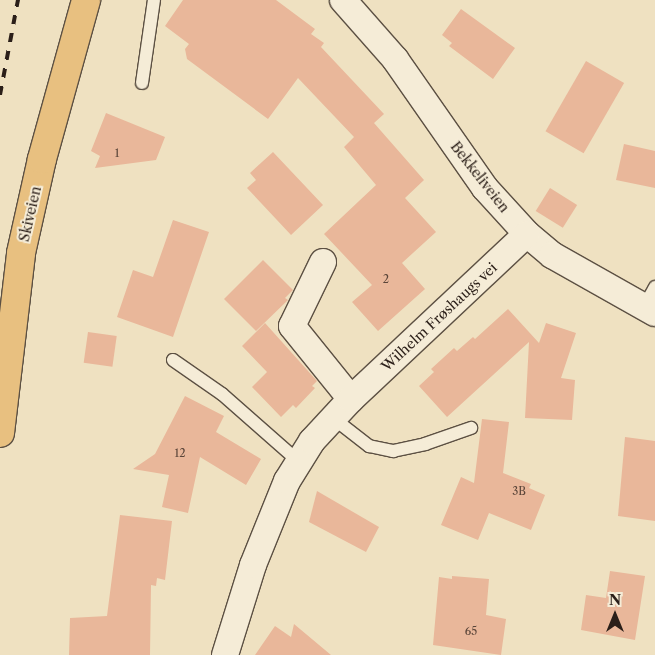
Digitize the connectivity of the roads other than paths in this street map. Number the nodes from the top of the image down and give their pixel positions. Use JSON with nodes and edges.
{"nodes":[{"id":1,"x":86,"y":0,"type":"edge"},
{"id":2,"x":154,"y":0,"type":"edge"},
{"id":3,"x":343,"y":0,"type":"edge"},
{"id":4,"x":142,"y":83,"type":"dead end"},
{"id":5,"x":527,"y":234,"type":"junction"},
{"id":6,"x":323,"y":262,"type":"dead end"},
{"id":7,"x":651,"y":302,"type":"edge"},
{"id":8,"x":173,"y":360,"type":"dead end"},
{"id":9,"x":351,"y":399,"type":"junction"},
{"id":10,"x":333,"y":418,"type":"junction"},
{"id":11,"x":471,"y":428,"type":"dead end"},
{"id":12,"x":0,"y":433,"type":"edge"},
{"id":13,"x":299,"y":462,"type":"junction"},
{"id":14,"x":225,"y":655,"type":"edge"}],
"edges":[{"from":1,"to":12,"type":"main road","name":"Skiveien"},
{"from":2,"to":4,"type":"lane"},
{"from":3,"to":5,"type":"street","name":"Bekkeliveien"},
{"from":5,"to":7,"type":"street","name":"Bekkeliveien"},
{"from":5,"to":9,"type":"street","name":"Wilhelm Frøshaugs vei"},
{"from":6,"to":9,"type":"street"},
{"from":8,"to":13,"type":"lane"},
{"from":9,"to":10,"type":"street","name":"Wilhelm Frøshaugs vei"},
{"from":10,"to":11,"type":"lane"},
{"from":10,"to":13,"type":"street","name":"Wilhelm Frøshaugs vei"},
{"from":13,"to":14,"type":"street","name":"Wilhelm Frøshaugs vei"}]}
